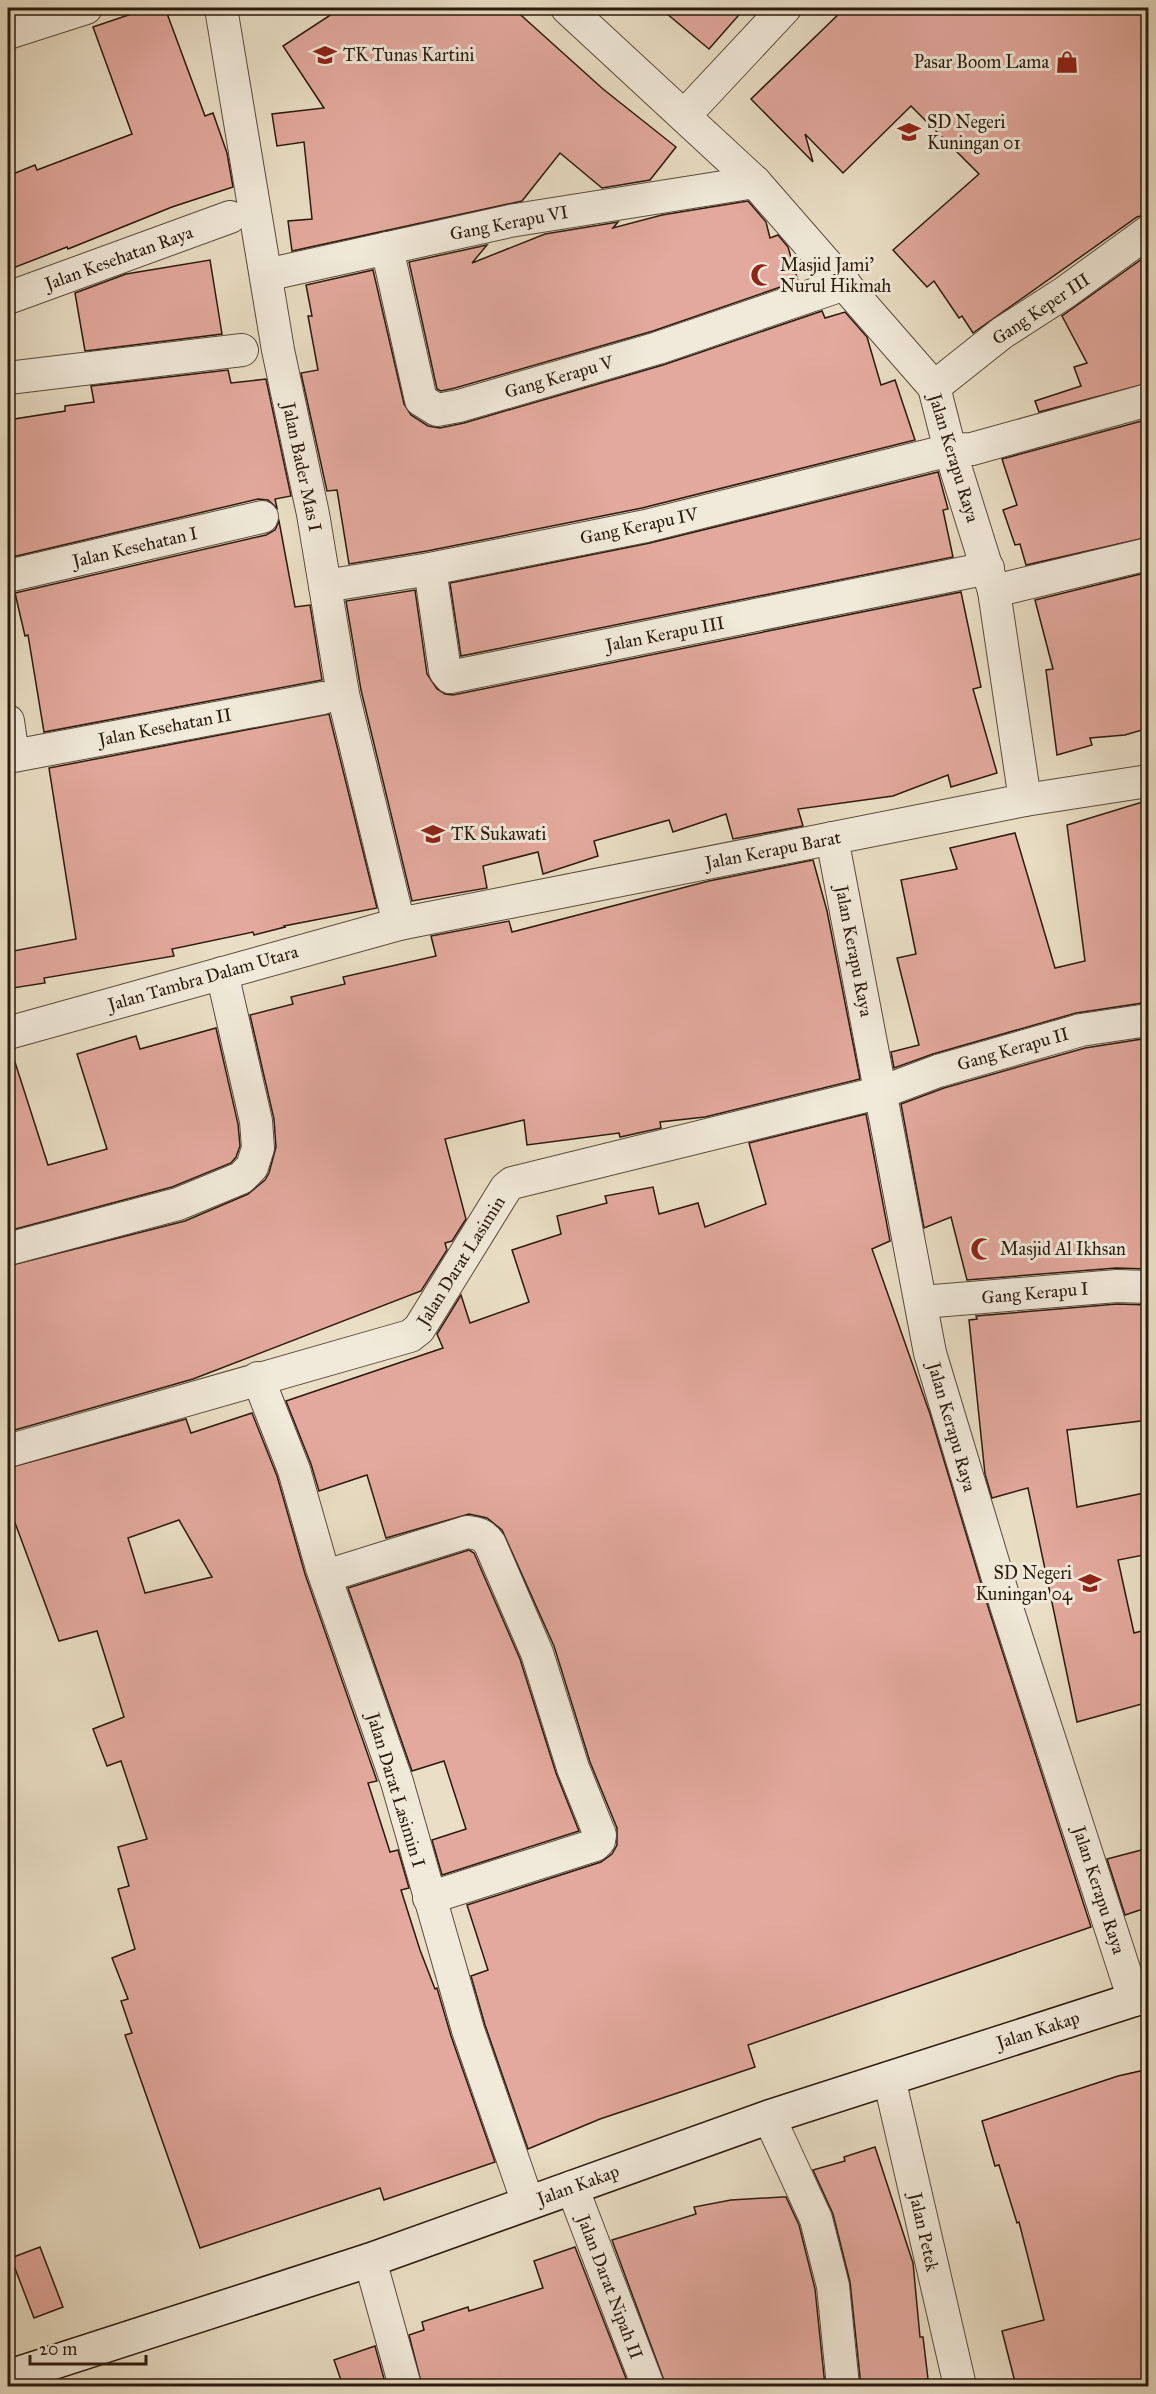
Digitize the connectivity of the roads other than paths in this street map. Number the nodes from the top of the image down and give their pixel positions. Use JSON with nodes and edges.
{"nodes":[{"id":1,"x":86,"y":8,"type":"edge"},
{"id":2,"x":220,"y":8,"type":"edge"},
{"id":3,"x":567,"y":8,"type":"edge"},
{"id":4,"x":786,"y":8,"type":"edge"},
{"id":5,"x":8,"y":33,"type":"edge"},
{"id":6,"x":684,"y":116,"type":"junction"},
{"id":7,"x":755,"y":182,"type":"junction"},
{"id":8,"x":230,"y":218,"type":"dead end"},
{"id":9,"x":1149,"y":232,"type":"edge"},
{"id":10,"x":387,"y":248,"type":"junction"},
{"id":11,"x":266,"y":275,"type":"junction"},
{"id":12,"x":844,"y":284,"type":"junction"},
{"id":13,"x":8,"y":298,"type":"edge"},
{"id":14,"x":242,"y":350,"type":"dead end"},
{"id":15,"x":8,"y":378,"type":"edge"},
{"id":16,"x":934,"y":387,"type":"junction"},
{"id":17,"x":1149,"y":399,"type":"edge"},
{"id":18,"x":950,"y":450,"type":"junction"},
{"id":19,"x":261,"y":517,"type":"dead end"},
{"id":20,"x":1149,"y":554,"type":"edge"},
{"id":21,"x":430,"y":569,"type":"junction"},
{"id":22,"x":8,"y":576,"type":"edge"},
{"id":23,"x":991,"y":579,"type":"junction"},
{"id":24,"x":325,"y":586,"type":"junction"},
{"id":25,"x":323,"y":698,"type":"dead end"},
{"id":26,"x":8,"y":721,"type":"edge"},
{"id":27,"x":10,"y":756,"type":"edge"},
{"id":28,"x":1149,"y":781,"type":"edge"},
{"id":29,"x":1025,"y":800,"type":"junction"},
{"id":30,"x":832,"y":838,"type":"junction"},
{"id":31,"x":399,"y":924,"type":"junction"},
{"id":32,"x":222,"y":973,"type":"junction"},
{"id":33,"x":1149,"y":1020,"type":"edge"},
{"id":34,"x":8,"y":1033,"type":"edge"},
{"id":35,"x":882,"y":1092,"type":"junction"},
{"id":36,"x":8,"y":1249,"type":"edge"},
{"id":37,"x":1149,"y":1287,"type":"edge"},
{"id":38,"x":922,"y":1302,"type":"junction"},
{"id":39,"x":258,"y":1378,"type":"junction"},
{"id":40,"x":8,"y":1451,"type":"edge"},
{"id":41,"x":326,"y":1576,"type":"junction"},
{"id":42,"x":429,"y":1898,"type":"junction"},
{"id":43,"x":1141,"y":1998,"type":"edge"},
{"id":44,"x":889,"y":2078,"type":"junction"},
{"id":45,"x":769,"y":2118,"type":"junction"},
{"id":46,"x":572,"y":2187,"type":"junction"},
{"id":47,"x":528,"y":2203,"type":"junction"},
{"id":48,"x":370,"y":2260,"type":"junction"},
{"id":49,"x":19,"y":2379,"type":"edge"},
{"id":50,"x":405,"y":2386,"type":"edge"},
{"id":51,"x":648,"y":2386,"type":"edge"},
{"id":52,"x":843,"y":2386,"type":"edge"},
{"id":53,"x":960,"y":2386,"type":"edge"}],
"edges":[{"from":1,"to":5,"type":"street"},
{"from":2,"to":11,"type":"street","name":"Jalan Bader Mas I"},
{"from":3,"to":6,"type":"street","name":"Jalan Kerapu Raya"},
{"from":4,"to":6,"type":"street"},
{"from":6,"to":7,"type":"street","name":"Jalan Kerapu Raya"},
{"from":7,"to":10,"type":"street","name":"Gang Kerapu VI"},
{"from":7,"to":12,"type":"street","name":"Jalan Kerapu Raya"},
{"from":8,"to":13,"type":"street","name":"Jalan Kesehatan Raya"},
{"from":9,"to":16,"type":"street","name":"Gang Keper III"},
{"from":10,"to":11,"type":"street","name":"Gang Kerapu VI"},
{"from":10,"to":12,"type":"street","name":"Gang Kerapu V"},
{"from":11,"to":24,"type":"street","name":"Jalan Bader Mas I"},
{"from":12,"to":16,"type":"street","name":"Jalan Kerapu Raya"},
{"from":14,"to":15,"type":"street"},
{"from":16,"to":18,"type":"street","name":"Jalan Kerapu Raya"},
{"from":17,"to":18,"type":"street","name":"Gang Kerapu IV"},
{"from":18,"to":21,"type":"street","name":"Gang Kerapu IV"},
{"from":18,"to":23,"type":"street","name":"Jalan Kerapu Raya"},
{"from":19,"to":22,"type":"street","name":"Jalan Kesehatan I"},
{"from":20,"to":23,"type":"street"},
{"from":21,"to":23,"type":"street","name":"Jalan Kerapu III"},
{"from":21,"to":24,"type":"street","name":"Gang Kerapu IV"},
{"from":23,"to":29,"type":"street","name":"Jalan Kerapu Raya"},
{"from":24,"to":31,"type":"street","name":"Jalan Bader Mas I"},
{"from":25,"to":27,"type":"street","name":"Jalan Kesehatan II"},
{"from":26,"to":27,"type":"street"},
{"from":28,"to":29,"type":"street","name":"Jalan Kerapu Barat"},
{"from":29,"to":30,"type":"street","name":"Jalan Kerapu Barat"},
{"from":30,"to":31,"type":"street","name":"Jalan Kerapu Barat"},
{"from":30,"to":35,"type":"street","name":"Jalan Kerapu Raya"},
{"from":31,"to":32,"type":"street","name":"Jalan Tambra Dalam Utara"},
{"from":32,"to":34,"type":"street","name":"Jalan Tambra Dalam Utara"},
{"from":32,"to":36,"type":"street"},
{"from":33,"to":35,"type":"street","name":"Gang Kerapu II"},
{"from":35,"to":38,"type":"street","name":"Jalan Kerapu Raya"},
{"from":35,"to":39,"type":"street","name":"Jalan Darat Lasimin"},
{"from":37,"to":38,"type":"street","name":"Gang Kerapu I"},
{"from":38,"to":43,"type":"street","name":"Jalan Kerapu Raya"},
{"from":39,"to":40,"type":"street","name":"Jalan Darat Lasimin"},
{"from":39,"to":41,"type":"street","name":"Jalan Darat Lasimin I"},
{"from":41,"to":42,"type":"street","name":"Jalan Darat Lasimin I"},
{"from":41,"to":42,"type":"street"},
{"from":42,"to":47,"type":"street","name":"Jalan Darat Lasimin I"},
{"from":43,"to":44,"type":"street","name":"Jalan Kakap"},
{"from":44,"to":45,"type":"street","name":"Jalan Kakap"},
{"from":44,"to":53,"type":"street","name":"Jalan Petek"},
{"from":45,"to":46,"type":"street","name":"Jalan Kakap"},
{"from":45,"to":52,"type":"street"},
{"from":46,"to":47,"type":"street","name":"Jalan Kakap"},
{"from":46,"to":51,"type":"street","name":"Jalan Darat Nipah II"},
{"from":47,"to":48,"type":"street","name":"Jalan Kakap"},
{"from":48,"to":49,"type":"street","name":"Jalan Kakap"},
{"from":48,"to":50,"type":"street"}]}
